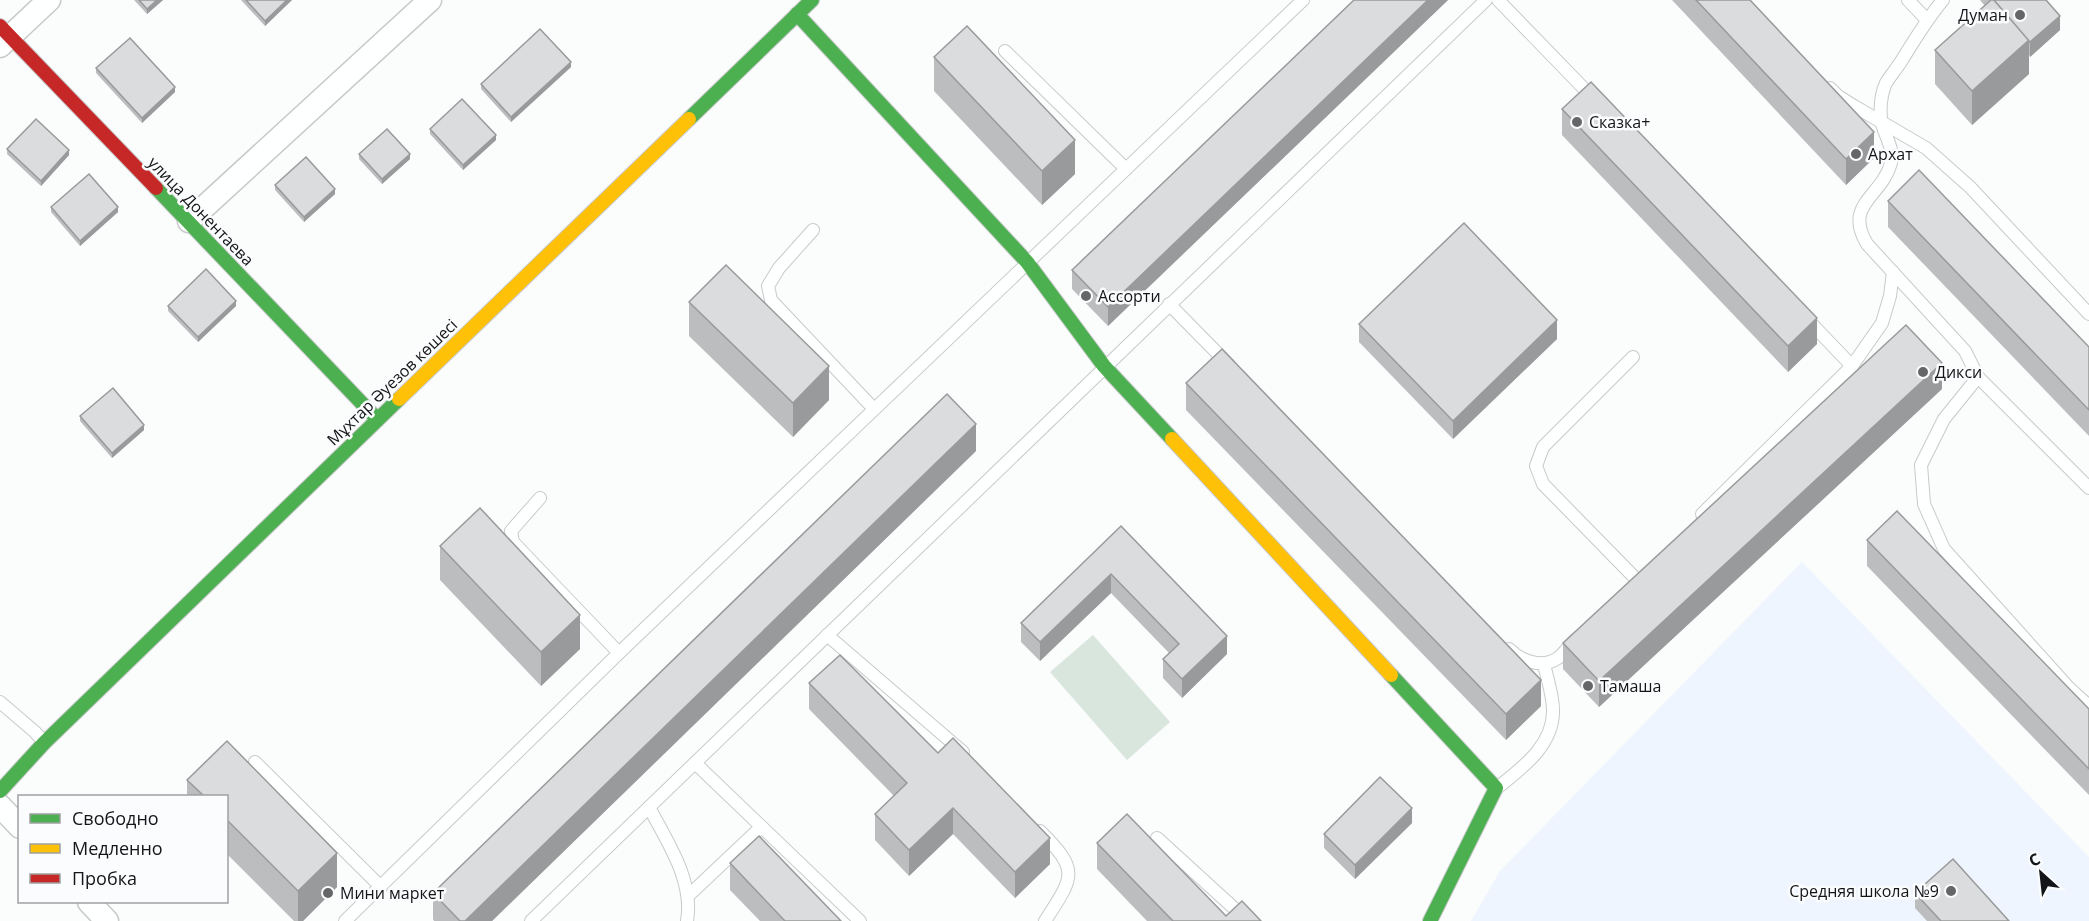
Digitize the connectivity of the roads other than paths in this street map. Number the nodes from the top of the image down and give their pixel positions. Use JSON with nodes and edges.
{"nodes":[{"id":1,"x":49,"y":0,"type":"edge"},
{"id":2,"x":430,"y":0,"type":"edge"},
{"id":3,"x":812,"y":0,"type":"edge"},
{"id":4,"x":1303,"y":0,"type":"edge"},
{"id":5,"x":1486,"y":0,"type":"edge"},
{"id":6,"x":1498,"y":0,"type":"edge"},
{"id":7,"x":1908,"y":0,"type":"edge"},
{"id":8,"x":1943,"y":0,"type":"edge"},
{"id":9,"x":797,"y":14,"type":"junction"},
{"id":10,"x":1927,"y":20,"type":"junction"},
{"id":11,"x":3,"y":36,"type":"edge"},
{"id":12,"x":1005,"y":51,"type":"dead end"},
{"id":13,"x":1824,"y":81,"type":"edge"},
{"id":14,"x":1605,"y":111,"type":"edge"},
{"id":15,"x":1881,"y":122,"type":"junction"},
{"id":16,"x":1126,"y":169,"type":"junction"},
{"id":17,"x":189,"y":221,"type":"junction"},
{"id":18,"x":813,"y":230,"type":"dead end"},
{"id":19,"x":1027,"y":262,"type":"junction"},
{"id":20,"x":1893,"y":272,"type":"junction"},
{"id":21,"x":1169,"y":304,"type":"junction"},
{"id":22,"x":1795,"y":306,"type":"edge"},
{"id":23,"x":2089,"y":314,"type":"edge"},
{"id":24,"x":1633,"y":357,"type":"dead end"},
{"id":25,"x":1104,"y":366,"type":"junction"},
{"id":26,"x":1852,"y":366,"type":"junction"},
{"id":27,"x":1235,"y":371,"type":"edge"},
{"id":28,"x":1978,"y":377,"type":"junction"},
{"id":29,"x":874,"y":409,"type":"junction"},
{"id":30,"x":377,"y":419,"type":"junction"},
{"id":31,"x":2089,"y":488,"type":"edge"},
{"id":32,"x":540,"y":498,"type":"dead end"},
{"id":33,"x":1695,"y":522,"type":"edge"},
{"id":34,"x":1636,"y":579,"type":"edge"},
{"id":35,"x":827,"y":635,"type":"junction"},
{"id":36,"x":1581,"y":635,"type":"edge"},
{"id":37,"x":1498,"y":639,"type":"edge"},
{"id":38,"x":619,"y":652,"type":"junction"},
{"id":39,"x":1544,"y":664,"type":"junction"},
{"id":40,"x":0,"y":702,"type":"edge"},
{"id":41,"x":2089,"y":706,"type":"edge"},
{"id":42,"x":44,"y":743,"type":"junction"},
{"id":43,"x":969,"y":758,"type":"edge"},
{"id":44,"x":255,"y":762,"type":"dead end"},
{"id":45,"x":695,"y":763,"type":"junction"},
{"id":46,"x":1496,"y":788,"type":"junction"},
{"id":47,"x":0,"y":791,"type":"edge"},
{"id":48,"x":0,"y":806,"type":"edge"},
{"id":49,"x":649,"y":807,"type":"junction"},
{"id":50,"x":1031,"y":822,"type":"edge"},
{"id":51,"x":18,"y":825,"type":"edge"},
{"id":52,"x":761,"y":827,"type":"junction"},
{"id":53,"x":1157,"y":838,"type":"dead end"},
{"id":54,"x":381,"y":887,"type":"junction"},
{"id":55,"x":688,"y":896,"type":"junction"},
{"id":56,"x":90,"y":903,"type":"edge"},
{"id":57,"x":348,"y":920,"type":"edge"},
{"id":58,"x":107,"y":921,"type":"edge"},
{"id":59,"x":531,"y":921,"type":"edge"},
{"id":60,"x":687,"y":921,"type":"edge"},
{"id":61,"x":860,"y":921,"type":"edge"},
{"id":62,"x":1045,"y":921,"type":"edge"},
{"id":63,"x":1248,"y":921,"type":"edge"},
{"id":64,"x":1430,"y":921,"type":"edge"}],
"edges":[{"from":1,"to":11,"type":"street"},
{"from":2,"to":17,"type":"street"},
{"from":3,"to":9,"type":"street","name":"Мұхтар Әуезов көшесі"},
{"from":4,"to":16,"type":"lane"},
{"from":5,"to":21,"type":"lane"},
{"from":6,"to":14,"type":"lane"},
{"from":7,"to":10,"type":"lane"},
{"from":8,"to":10,"type":"lane"},
{"from":9,"to":19,"type":"street"},
{"from":9,"to":30,"type":"street","name":"Мұхтар Әуезов көшесі"},
{"from":10,"to":15,"type":"lane"},
{"from":11,"to":17,"type":"street","name":"улица Донентаева"},
{"from":12,"to":16,"type":"lane"},
{"from":13,"to":15,"type":"lane"},
{"from":15,"to":20,"type":"lane"},
{"from":15,"to":23,"type":"lane"},
{"from":16,"to":19,"type":"lane"},
{"from":17,"to":30,"type":"street","name":"улица Донентаева"},
{"from":18,"to":29,"type":"lane"},
{"from":19,"to":25,"type":"street"},
{"from":19,"to":29,"type":"lane"},
{"from":20,"to":26,"type":"lane"},
{"from":20,"to":28,"type":"lane"},
{"from":21,"to":25,"type":"lane"},
{"from":21,"to":27,"type":"lane"},
{"from":22,"to":26,"type":"lane"},
{"from":24,"to":34,"type":"lane"},
{"from":25,"to":35,"type":"lane"},
{"from":25,"to":46,"type":"street"},
{"from":26,"to":33,"type":"lane"},
{"from":28,"to":31,"type":"lane"},
{"from":28,"to":41,"type":"lane"},
{"from":29,"to":38,"type":"lane"},
{"from":30,"to":42,"type":"street","name":"Мұхтар Әуезов көшесі"},
{"from":32,"to":38,"type":"lane"},
{"from":35,"to":43,"type":"lane"},
{"from":35,"to":45,"type":"lane"},
{"from":36,"to":39,"type":"lane"},
{"from":37,"to":39,"type":"lane"},
{"from":38,"to":54,"type":"lane"},
{"from":39,"to":46,"type":"lane"},
{"from":40,"to":42,"type":"lane"},
{"from":42,"to":47,"type":"street","name":"Мұхтар Әуезов көшесі"},
{"from":44,"to":54,"type":"lane"},
{"from":45,"to":49,"type":"lane"},
{"from":45,"to":52,"type":"lane"},
{"from":46,"to":64,"type":"street"},
{"from":48,"to":51,"type":"street"},
{"from":49,"to":55,"type":"lane"},
{"from":49,"to":59,"type":"lane"},
{"from":50,"to":62,"type":"lane"},
{"from":52,"to":55,"type":"lane"},
{"from":52,"to":61,"type":"lane"},
{"from":53,"to":63,"type":"lane"},
{"from":54,"to":57,"type":"lane"},
{"from":55,"to":60,"type":"lane"},
{"from":56,"to":58,"type":"street"}]}
